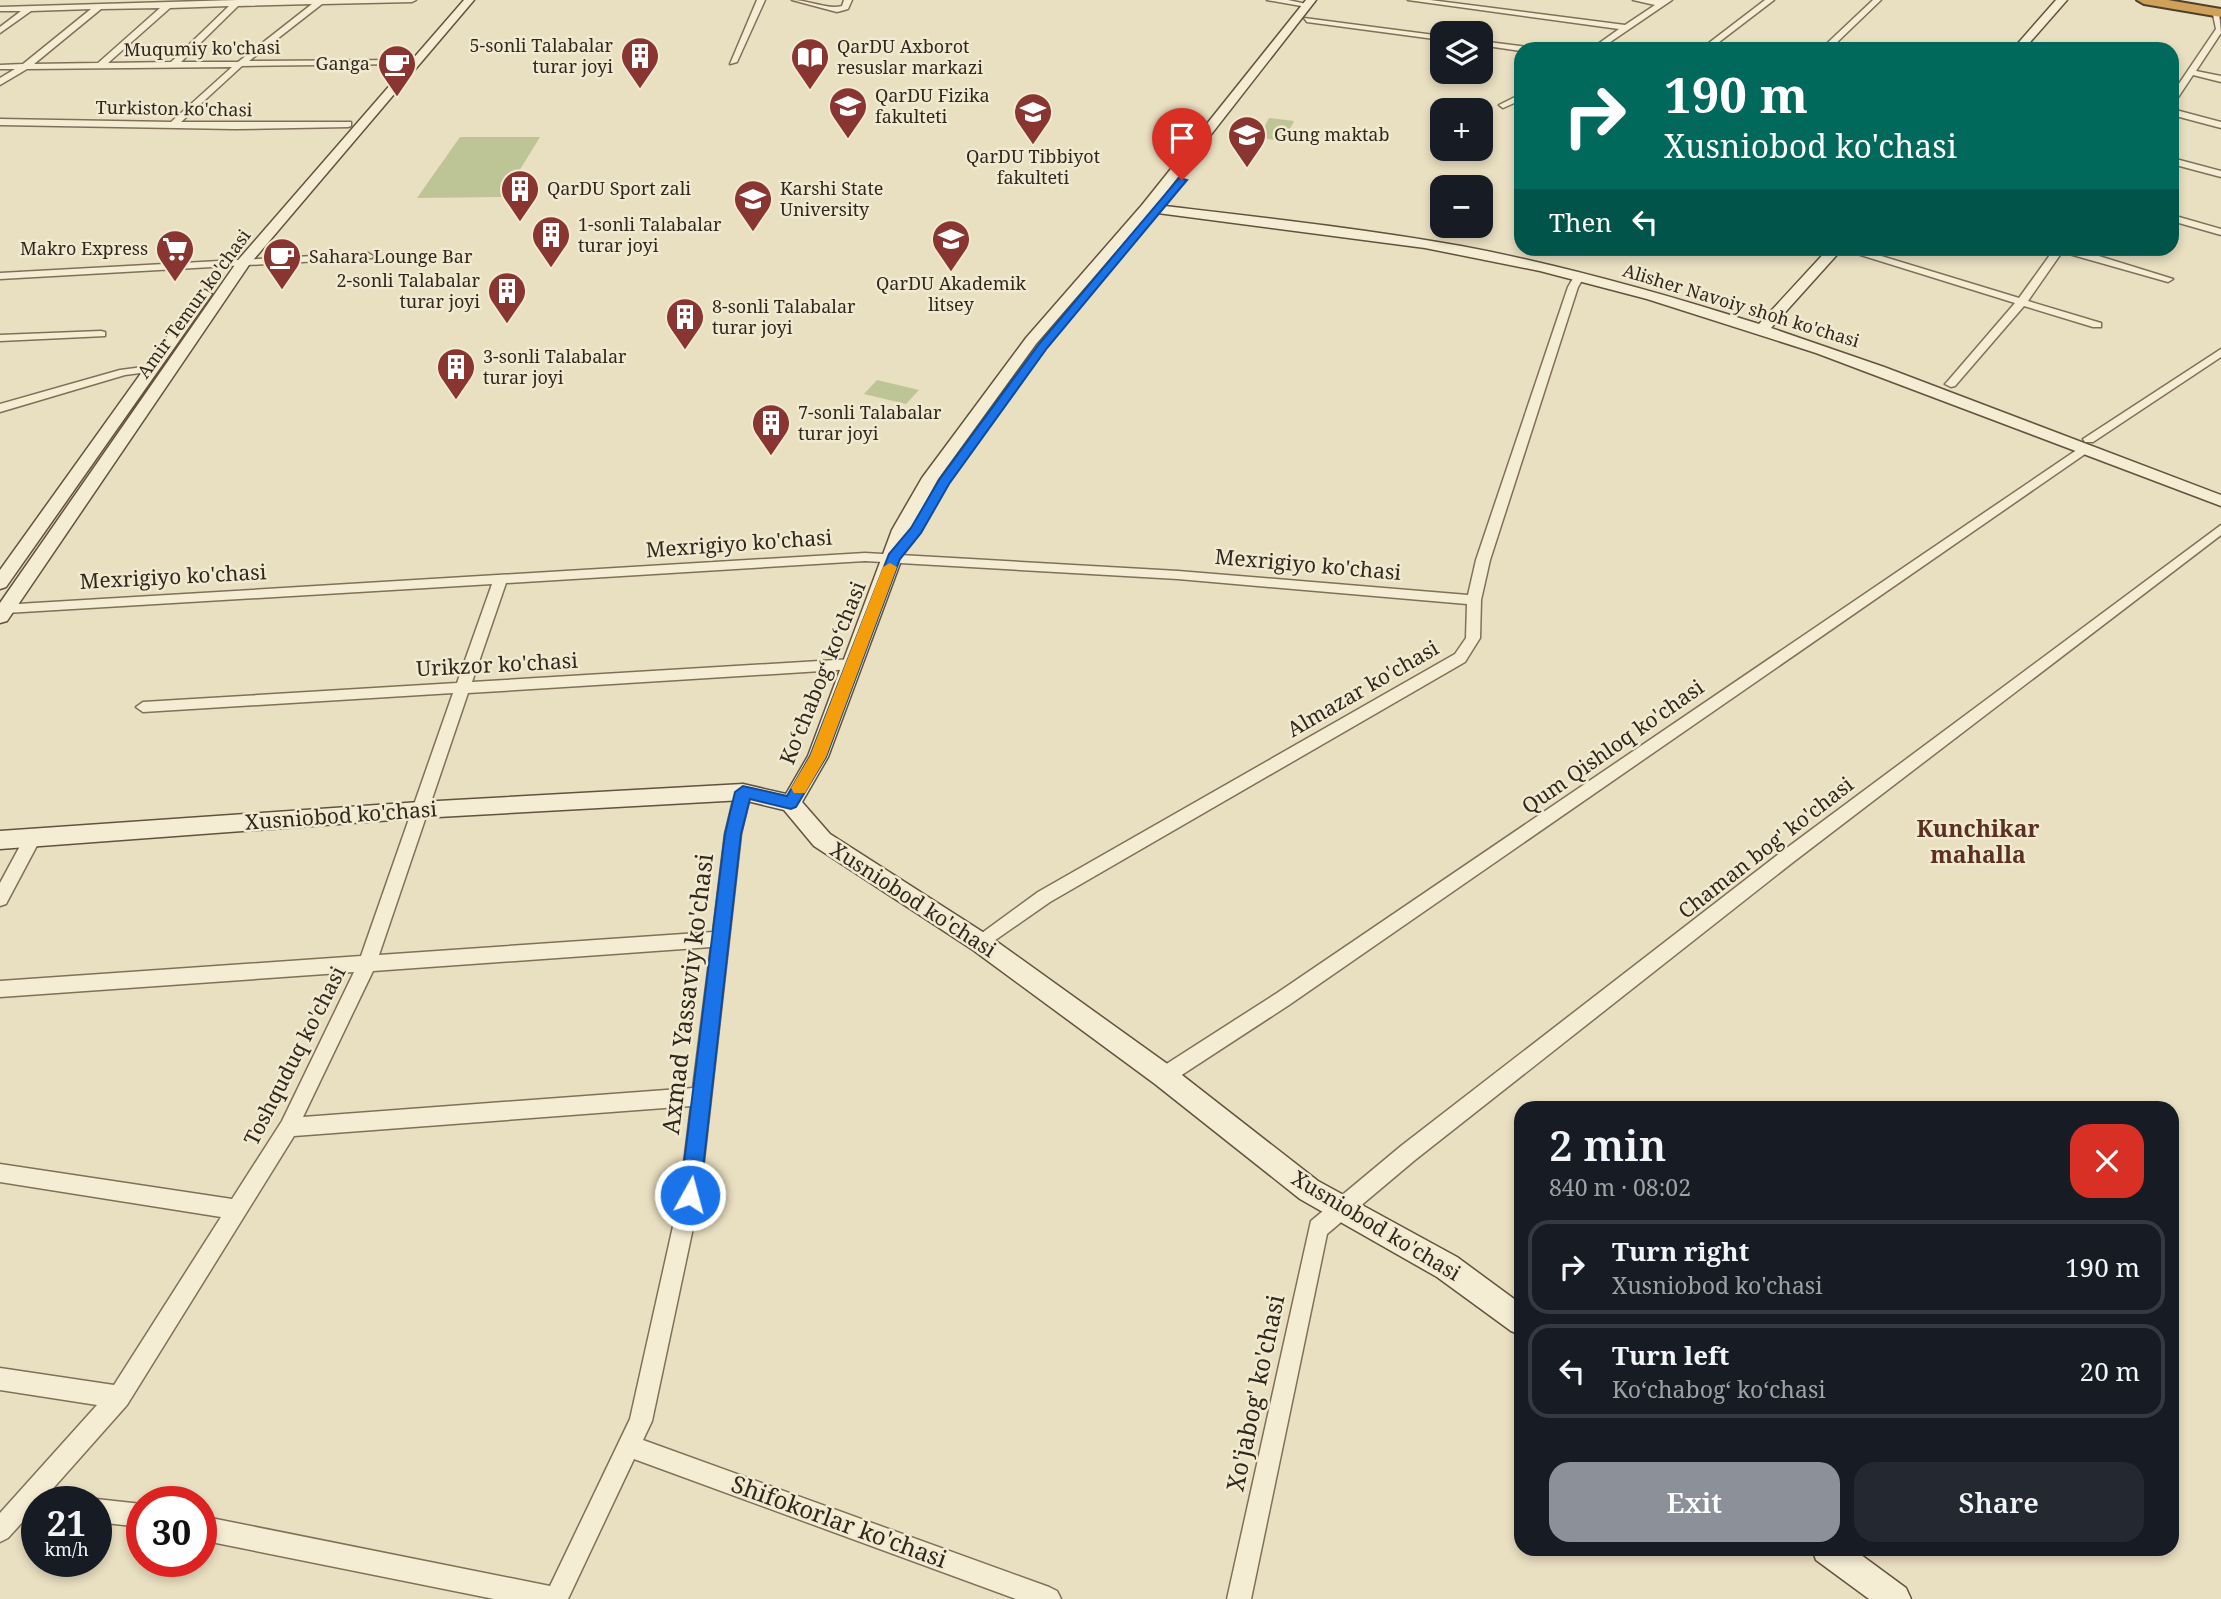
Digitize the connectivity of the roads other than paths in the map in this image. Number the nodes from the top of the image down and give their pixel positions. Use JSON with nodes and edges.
{"nodes":[{"id":1,"x":40,"y":0,"type":"edge"},
{"id":2,"x":107,"y":0,"type":"edge"},
{"id":3,"x":412,"y":0,"type":"edge"},
{"id":4,"x":456,"y":0,"type":"edge"},
{"id":5,"x":469,"y":0,"type":"edge"},
{"id":6,"x":761,"y":0,"type":"edge"},
{"id":7,"x":796,"y":0,"type":"edge"},
{"id":8,"x":848,"y":0,"type":"edge"},
{"id":9,"x":1271,"y":0,"type":"edge"},
{"id":10,"x":1412,"y":0,"type":"edge"},
{"id":11,"x":1637,"y":0,"type":"edge"},
{"id":12,"x":1770,"y":0,"type":"edge"},
{"id":13,"x":1877,"y":0,"type":"edge"},
{"id":14,"x":2062,"y":0,"type":"edge"},
{"id":15,"x":2144,"y":0,"type":"edge"},
{"id":16,"x":2170,"y":0,"type":"edge"},
{"id":17,"x":1665,"y":2,"type":"edge"},
{"id":18,"x":169,"y":3,"type":"edge"},
{"id":19,"x":237,"y":3,"type":"edge"},
{"id":20,"x":319,"y":3,"type":"junction"},
{"id":21,"x":1313,"y":4,"type":"edge"},
{"id":22,"x":98,"y":8,"type":"junction"},
{"id":23,"x":0,"y":9,"type":"edge"},
{"id":24,"x":28,"y":9,"type":"junction"},
{"id":25,"x":2219,"y":12,"type":"edge"},
{"id":26,"x":1307,"y":20,"type":"junction"},
{"id":27,"x":1626,"y":28,"type":"junction"},
{"id":28,"x":0,"y":31,"type":"edge"},
{"id":29,"x":1430,"y":35,"type":"edge"},
{"id":30,"x":2217,"y":40,"type":"edge"},
{"id":31,"x":1605,"y":42,"type":"edge"},
{"id":32,"x":1714,"y":42,"type":"edge"},
{"id":33,"x":1832,"y":42,"type":"edge"},
{"id":34,"x":2024,"y":42,"type":"edge"},
{"id":35,"x":1493,"y":45,"type":"edge"},
{"id":36,"x":1514,"y":47,"type":"edge"},
{"id":37,"x":405,"y":62,"type":"junction"},
{"id":38,"x":733,"y":62,"type":"dead end"},
{"id":39,"x":173,"y":65,"type":"junction"},
{"id":40,"x":239,"y":65,"type":"junction"},
{"id":41,"x":100,"y":66,"type":"junction"},
{"id":42,"x":0,"y":67,"type":"edge"},
{"id":43,"x":25,"y":67,"type":"junction"},
{"id":44,"x":2191,"y":72,"type":"junction"},
{"id":45,"x":2221,"y":79,"type":"edge"},
{"id":46,"x":0,"y":82,"type":"edge"},
{"id":47,"x":2179,"y":90,"type":"edge"},
{"id":48,"x":1514,"y":100,"type":"edge"},
{"id":49,"x":1503,"y":104,"type":"dead end"},
{"id":50,"x":2179,"y":114,"type":"edge"},
{"id":51,"x":0,"y":122,"type":"edge"},
{"id":52,"x":348,"y":124,"type":"junction"},
{"id":53,"x":173,"y":125,"type":"junction"},
{"id":54,"x":2221,"y":125,"type":"edge"},
{"id":55,"x":2179,"y":163,"type":"edge"},
{"id":56,"x":2221,"y":174,"type":"edge"},
{"id":57,"x":1156,"y":204,"type":"junction"},
{"id":58,"x":2179,"y":220,"type":"edge"},
{"id":59,"x":2221,"y":232,"type":"edge"},
{"id":60,"x":1514,"y":254,"type":"edge"},
{"id":61,"x":368,"y":256,"type":"dead end"},
{"id":62,"x":1524,"y":256,"type":"edge"},
{"id":63,"x":1831,"y":256,"type":"edge"},
{"id":64,"x":1869,"y":256,"type":"edge"},
{"id":65,"x":2054,"y":256,"type":"edge"},
{"id":66,"x":2088,"y":256,"type":"edge"},
{"id":67,"x":244,"y":262,"type":"junction"},
{"id":68,"x":227,"y":263,"type":"junction"},
{"id":69,"x":0,"y":276,"type":"edge"},
{"id":70,"x":1579,"y":277,"type":"junction"},
{"id":71,"x":2168,"y":279,"type":"dead end"},
{"id":72,"x":2021,"y":303,"type":"junction"},
{"id":73,"x":1765,"y":325,"type":"junction"},
{"id":74,"x":2097,"y":325,"type":"dead end"},
{"id":75,"x":101,"y":334,"type":"dead end"},
{"id":76,"x":0,"y":338,"type":"edge"},
{"id":77,"x":2221,"y":352,"type":"edge"},
{"id":78,"x":150,"y":369,"type":"junction"},
{"id":79,"x":1951,"y":384,"type":"junction"},
{"id":80,"x":0,"y":408,"type":"edge"},
{"id":81,"x":2087,"y":444,"type":"junction"},
{"id":82,"x":2221,"y":489,"type":"edge"},
{"id":83,"x":2221,"y":500,"type":"edge"},
{"id":84,"x":2221,"y":529,"type":"edge"},
{"id":85,"x":893,"y":558,"type":"junction"},
{"id":86,"x":500,"y":580,"type":"junction"},
{"id":87,"x":0,"y":583,"type":"edge"},
{"id":88,"x":1474,"y":600,"type":"junction"},
{"id":89,"x":3,"y":613,"type":"edge"},
{"id":90,"x":853,"y":664,"type":"junction"},
{"id":91,"x":463,"y":688,"type":"junction"},
{"id":92,"x":143,"y":706,"type":"dead end"},
{"id":93,"x":743,"y":792,"type":"junction"},
{"id":94,"x":791,"y":803,"type":"junction"},
{"id":95,"x":420,"y":810,"type":"junction"},
{"id":96,"x":33,"y":838,"type":"junction"},
{"id":97,"x":0,"y":840,"type":"edge"},
{"id":98,"x":0,"y":899,"type":"edge"},
{"id":99,"x":721,"y":939,"type":"junction"},
{"id":100,"x":981,"y":943,"type":"junction"},
{"id":101,"x":367,"y":964,"type":"junction"},
{"id":102,"x":0,"y":989,"type":"edge"},
{"id":103,"x":1164,"y":1076,"type":"junction"},
{"id":104,"x":702,"y":1096,"type":"junction"},
{"id":105,"x":289,"y":1127,"type":"junction"},
{"id":106,"x":0,"y":1173,"type":"edge"},
{"id":107,"x":1342,"y":1207,"type":"junction"},
{"id":108,"x":237,"y":1210,"type":"junction"},
{"id":109,"x":1514,"y":1316,"type":"edge"},
{"id":110,"x":0,"y":1379,"type":"edge"},
{"id":111,"x":119,"y":1397,"type":"junction"},
{"id":112,"x":629,"y":1446,"type":"junction"},
{"id":113,"x":45,"y":1486,"type":"edge"},
{"id":114,"x":21,"y":1512,"type":"edge"},
{"id":115,"x":0,"y":1530,"type":"edge"},
{"id":116,"x":217,"y":1531,"type":"edge"},
{"id":117,"x":1837,"y":1556,"type":"edge"},
{"id":118,"x":555,"y":1599,"type":"edge"},
{"id":119,"x":1049,"y":1599,"type":"edge"},
{"id":120,"x":1240,"y":1599,"type":"edge"},
{"id":121,"x":1895,"y":1599,"type":"edge"}],
"edges":[{"from":1,"to":24,"type":"street"},
{"from":2,"to":22,"type":"street"},
{"from":3,"to":20,"type":"street"},
{"from":4,"to":37,"type":"main road","name":"Amir Temur ko'chasi"},
{"from":5,"to":67,"type":"main road","name":"Amir Temur ko'chasi"},
{"from":6,"to":38,"type":"street"},
{"from":7,"to":8,"type":"street"},
{"from":9,"to":21,"type":"street"},
{"from":10,"to":27,"type":"street"},
{"from":11,"to":17,"type":"street"},
{"from":12,"to":32,"type":"street"},
{"from":13,"to":33,"type":"street"},
{"from":14,"to":34,"type":"main road"},
{"from":15,"to":25,"type":"highway"},
{"from":16,"to":25,"type":"highway"},
{"from":17,"to":27,"type":"street"},
{"from":18,"to":19,"type":"street"},
{"from":18,"to":22,"type":"street"},
{"from":18,"to":41,"type":"street"},
{"from":19,"to":20,"type":"street"},
{"from":19,"to":39,"type":"street"},
{"from":20,"to":40,"type":"street"},
{"from":21,"to":26,"type":"main road","name":"Ko‘chabog‘ ko‘chasi"},
{"from":21,"to":57,"type":"main road","name":"Ko‘chabog‘ ko‘chasi"},
{"from":22,"to":24,"type":"street"},
{"from":22,"to":43,"type":"street"},
{"from":23,"to":24,"type":"street"},
{"from":24,"to":28,"type":"street"},
{"from":25,"to":30,"type":"street"},
{"from":26,"to":29,"type":"street"},
{"from":26,"to":57,"type":"main road","name":"Ko‘chabog‘ ko‘chasi"},
{"from":27,"to":31,"type":"street"},
{"from":30,"to":44,"type":"street"},
{"from":35,"to":36,"type":"street"},
{"from":37,"to":40,"type":"street","name":"Muqumiy ko'chasi"},
{"from":37,"to":52,"type":"main road","name":"Amir Temur ko'chasi"},
{"from":39,"to":40,"type":"street","name":"Muqumiy ko'chasi"},
{"from":39,"to":41,"type":"street","name":"Muqumiy ko'chasi"},
{"from":40,"to":53,"type":"street"},
{"from":41,"to":43,"type":"street","name":"Muqumiy ko'chasi"},
{"from":42,"to":43,"type":"street","name":"Muqumiy ko'chasi"},
{"from":43,"to":46,"type":"street"},
{"from":44,"to":45,"type":"street"},
{"from":44,"to":47,"type":"street"},
{"from":48,"to":49,"type":"street"},
{"from":50,"to":54,"type":"street"},
{"from":51,"to":53,"type":"street","name":"Turkiston ko'chasi"},
{"from":52,"to":53,"type":"street","name":"Turkiston ko'chasi"},
{"from":52,"to":68,"type":"main road","name":"Amir Temur ko'chasi"},
{"from":55,"to":56,"type":"street"},
{"from":57,"to":60,"type":"main road","name":"Alisher Navoiy shoh ko'chasi"},
{"from":57,"to":70,"type":"main road","name":"Alisher Navoiy shoh ko'chasi"},
{"from":57,"to":85,"type":"main road","name":"Ko‘chabog‘ ko‘chasi"},
{"from":58,"to":59,"type":"street"},
{"from":61,"to":67,"type":"street"},
{"from":62,"to":73,"type":"main road","name":"Alisher Navoiy shoh ko'chasi"},
{"from":63,"to":73,"type":"main road"},
{"from":64,"to":72,"type":"street"},
{"from":65,"to":72,"type":"street"},
{"from":66,"to":71,"type":"street"},
{"from":67,"to":68,"type":"street"},
{"from":67,"to":89,"type":"main road","name":"Amir Temur ko'chasi"},
{"from":68,"to":69,"type":"street"},
{"from":68,"to":78,"type":"main road","name":"Amir Temur ko'chasi"},
{"from":70,"to":73,"type":"main road","name":"Alisher Navoiy shoh ko'chasi"},
{"from":70,"to":88,"type":"street","name":"Almazar ko'chasi"},
{"from":72,"to":74,"type":"street"},
{"from":72,"to":79,"type":"street"},
{"from":73,"to":79,"type":"main road","name":"Alisher Navoiy shoh ko'chasi"},
{"from":73,"to":81,"type":"main road","name":"Alisher Navoiy shoh ko'chasi"},
{"from":75,"to":76,"type":"street"},
{"from":77,"to":81,"type":"street","name":"Qum Qishloq ko'chasi"},
{"from":78,"to":80,"type":"street"},
{"from":78,"to":87,"type":"main road","name":"Amir Temur ko'chasi"},
{"from":79,"to":81,"type":"main road","name":"Alisher Navoiy shoh ko'chasi"},
{"from":81,"to":82,"type":"main road","name":"Alisher Navoiy shoh ko'chasi"},
{"from":81,"to":83,"type":"main road","name":"Alisher Navoiy shoh ko'chasi"},
{"from":81,"to":103,"type":"street","name":"Qum Qishloq ko'chasi"},
{"from":84,"to":107,"type":"street","name":"Chaman bog' ko'chasi"},
{"from":85,"to":86,"type":"street","name":"Mexrigiyo ko'chasi"},
{"from":85,"to":88,"type":"street","name":"Mexrigiyo ko'chasi"},
{"from":85,"to":90,"type":"main road","name":"Ko‘chabog‘ ko‘chasi"},
{"from":86,"to":89,"type":"street","name":"Mexrigiyo ko'chasi"},
{"from":86,"to":91,"type":"street","name":"Toshquduq ko'chasi"},
{"from":88,"to":100,"type":"street","name":"Almazar ko'chasi"},
{"from":90,"to":91,"type":"street","name":"Urikzor ko'chasi"},
{"from":90,"to":94,"type":"main road","name":"Ko‘chabog‘ ko‘chasi"},
{"from":91,"to":92,"type":"street","name":"Urikzor ko'chasi"},
{"from":91,"to":95,"type":"street","name":"Toshquduq ko'chasi"},
{"from":93,"to":94,"type":"main road","name":"Xusniobod ko'chasi"},
{"from":93,"to":95,"type":"main road","name":"Xusniobod ko'chasi"},
{"from":93,"to":99,"type":"street","name":"Axmad Yassaviy ko'chasi"},
{"from":94,"to":100,"type":"main road","name":"Xusniobod ko'chasi"},
{"from":95,"to":96,"type":"main road","name":"Xusniobod ko'chasi"},
{"from":95,"to":101,"type":"street","name":"Toshquduq ko'chasi"},
{"from":96,"to":97,"type":"main road","name":"Xusniobod ko'chasi"},
{"from":96,"to":98,"type":"street"},
{"from":99,"to":101,"type":"street"},
{"from":99,"to":104,"type":"street","name":"Axmad Yassaviy ko'chasi"},
{"from":100,"to":103,"type":"main road","name":"Xusniobod ko'chasi"},
{"from":101,"to":102,"type":"street"},
{"from":101,"to":105,"type":"street","name":"Toshquduq ko'chasi"},
{"from":103,"to":107,"type":"main road","name":"Xusniobod ko'chasi"},
{"from":104,"to":105,"type":"street"},
{"from":104,"to":112,"type":"street","name":"Axmad Yassaviy ko'chasi"},
{"from":105,"to":108,"type":"street","name":"Toshquduq ko'chasi"},
{"from":106,"to":108,"type":"street"},
{"from":107,"to":109,"type":"main road","name":"Xusniobod ko'chasi"},
{"from":107,"to":120,"type":"street","name":"Xo'jabog' ko'chasi"},
{"from":108,"to":111,"type":"street","name":"Toshquduq ko'chasi"},
{"from":110,"to":111,"type":"street"},
{"from":111,"to":113,"type":"street","name":"Toshquduq ko'chasi"},
{"from":112,"to":118,"type":"street","name":"Axmad Yassaviy ko'chasi"},
{"from":112,"to":119,"type":"street","name":"Shifokorlar ko'chasi"},
{"from":114,"to":115,"type":"street","name":"Toshquduq ko'chasi"},
{"from":116,"to":118,"type":"street"},
{"from":117,"to":121,"type":"main road"}]}
